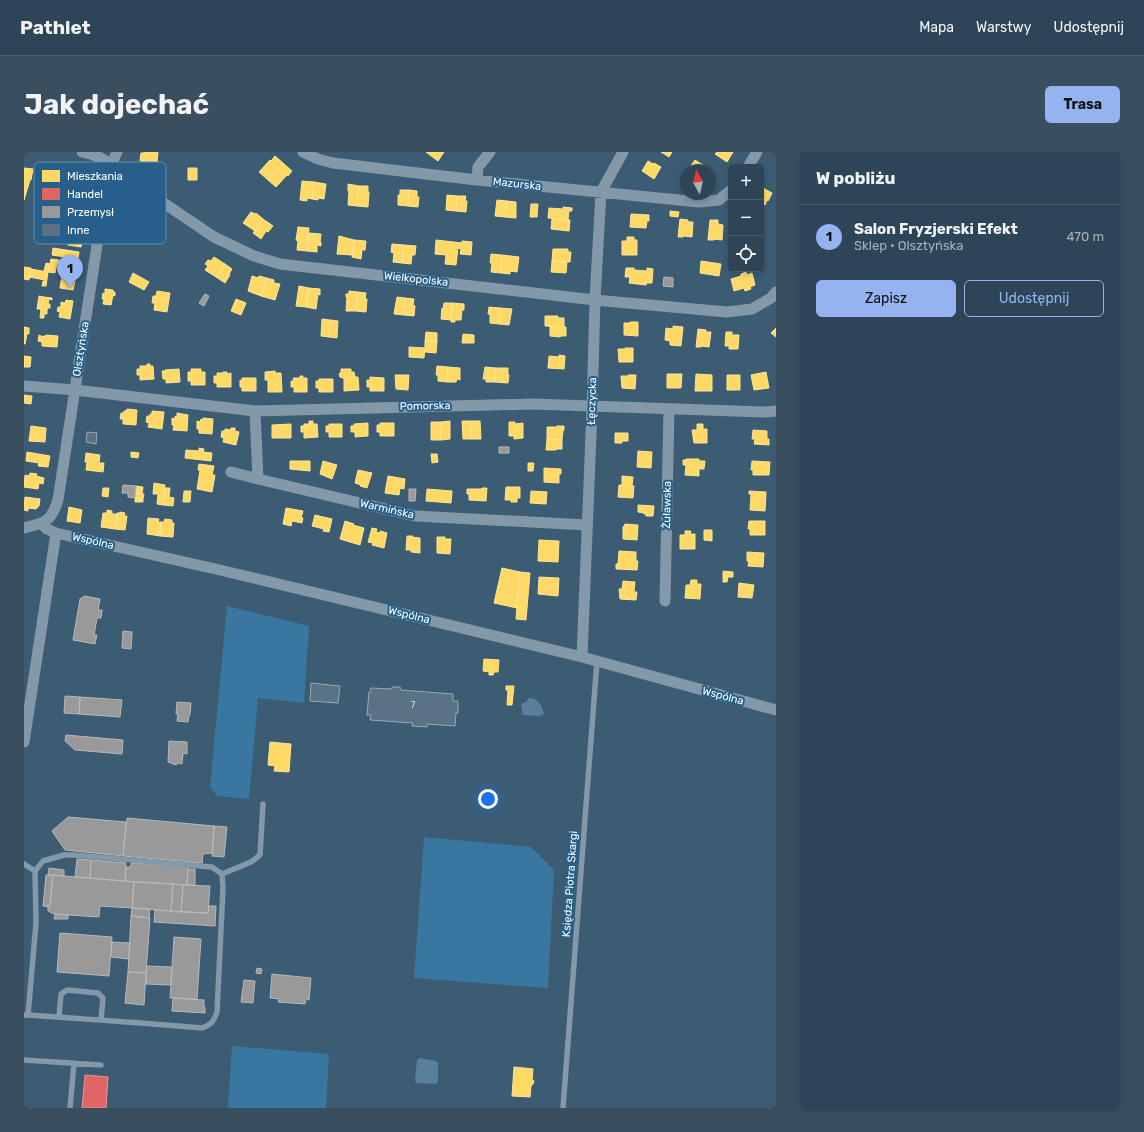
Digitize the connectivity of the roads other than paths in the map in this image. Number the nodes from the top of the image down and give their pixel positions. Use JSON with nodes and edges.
{"nodes":[{"id":1,"x":82,"y":152,"type":"edge"},
{"id":2,"x":117,"y":152,"type":"edge"},
{"id":3,"x":303,"y":152,"type":"edge"},
{"id":4,"x":490,"y":152,"type":"edge"},
{"id":5,"x":623,"y":152,"type":"edge"},
{"id":6,"x":758,"y":152,"type":"edge"},
{"id":7,"x":321,"y":156,"type":"edge"},
{"id":8,"x":107,"y":162,"type":"edge"},
{"id":9,"x":112,"y":162,"type":"edge"},
{"id":10,"x":750,"y":164,"type":"edge"},
{"id":11,"x":477,"y":180,"type":"junction"},
{"id":12,"x":601,"y":192,"type":"junction"},
{"id":13,"x":728,"y":192,"type":"edge"},
{"id":14,"x":166,"y":205,"type":"edge"},
{"id":15,"x":97,"y":244,"type":"edge"},
{"id":16,"x":776,"y":292,"type":"edge"},
{"id":17,"x":595,"y":300,"type":"junction"},
{"id":18,"x":24,"y":386,"type":"edge"},
{"id":19,"x":75,"y":390,"type":"junction"},
{"id":20,"x":592,"y":406,"type":"junction"},
{"id":21,"x":670,"y":409,"type":"junction"},
{"id":22,"x":255,"y":411,"type":"junction"},
{"id":23,"x":776,"y":411,"type":"edge"},
{"id":24,"x":231,"y":472,"type":"dead end"},
{"id":25,"x":258,"y":479,"type":"junction"},
{"id":26,"x":42,"y":524,"type":"junction"},
{"id":27,"x":587,"y":525,"type":"junction"},
{"id":28,"x":24,"y":528,"type":"edge"},
{"id":29,"x":56,"y":533,"type":"junction"},
{"id":30,"x":665,"y":600,"type":"dead end"},
{"id":31,"x":582,"y":657,"type":"junction"},
{"id":32,"x":597,"y":661,"type":"junction"},
{"id":33,"x":776,"y":710,"type":"edge"},
{"id":34,"x":24,"y":742,"type":"edge"},
{"id":35,"x":263,"y":804,"type":"dead end"},
{"id":36,"x":24,"y":864,"type":"edge"},
{"id":37,"x":35,"y":871,"type":"junction"},
{"id":38,"x":222,"y":874,"type":"junction"},
{"id":39,"x":26,"y":1015,"type":"edge"},
{"id":40,"x":59,"y":1017,"type":"junction"},
{"id":41,"x":101,"y":1020,"type":"junction"},
{"id":42,"x":24,"y":1060,"type":"edge"},
{"id":43,"x":74,"y":1063,"type":"junction"},
{"id":44,"x":101,"y":1065,"type":"dead end"},
{"id":45,"x":70,"y":1108,"type":"edge"},
{"id":46,"x":563,"y":1108,"type":"edge"}],
"edges":[{"from":1,"to":8,"type":"street","name":"Wielkopolska"},
{"from":2,"to":9,"type":"street","name":"Olsztyńska"},
{"from":3,"to":7,"type":"street","name":"Mazurska"},
{"from":4,"to":11,"type":"street"},
{"from":5,"to":12,"type":"street","name":"Łęczycka"},
{"from":6,"to":10,"type":"street"},
{"from":7,"to":11,"type":"street","name":"Mazurska"},
{"from":11,"to":12,"type":"street","name":"Mazurska"},
{"from":12,"to":13,"type":"street","name":"Mazurska"},
{"from":12,"to":17,"type":"street","name":"Łęczycka"},
{"from":14,"to":17,"type":"street","name":"Wielkopolska"},
{"from":15,"to":19,"type":"street","name":"Olsztyńska"},
{"from":16,"to":17,"type":"street","name":"Wielkopolska"},
{"from":17,"to":20,"type":"street","name":"Łęczycka"},
{"from":18,"to":19,"type":"street","name":"Pomorska"},
{"from":19,"to":22,"type":"street","name":"Pomorska"},
{"from":19,"to":26,"type":"street","name":"Olsztyńska"},
{"from":20,"to":21,"type":"street","name":"Pomorska"},
{"from":20,"to":22,"type":"street","name":"Pomorska"},
{"from":20,"to":27,"type":"street","name":"Łęczycka"},
{"from":21,"to":23,"type":"street","name":"Pomorska"},
{"from":21,"to":30,"type":"street","name":"Żuławska"},
{"from":22,"to":25,"type":"street"},
{"from":24,"to":25,"type":"street","name":"Warmińska"},
{"from":25,"to":27,"type":"street","name":"Warmińska"},
{"from":26,"to":28,"type":"street"},
{"from":26,"to":29,"type":"street","name":"Wspólna"},
{"from":27,"to":31,"type":"street","name":"Łęczycka"},
{"from":29,"to":31,"type":"street","name":"Wspólna"},
{"from":29,"to":34,"type":"street"},
{"from":31,"to":32,"type":"street","name":"Wspólna"},
{"from":32,"to":33,"type":"street","name":"Wspólna"},
{"from":32,"to":46,"type":"lane","name":"Księdza Piotra Skargi"},
{"from":35,"to":38,"type":"lane"},
{"from":36,"to":37,"type":"lane"},
{"from":37,"to":38,"type":"lane"},
{"from":37,"to":39,"type":"lane"},
{"from":38,"to":41,"type":"lane"},
{"from":39,"to":40,"type":"lane"},
{"from":40,"to":41,"type":"lane"},
{"from":40,"to":41,"type":"lane"},
{"from":42,"to":43,"type":"lane"},
{"from":43,"to":44,"type":"lane"},
{"from":43,"to":45,"type":"lane"}]}
